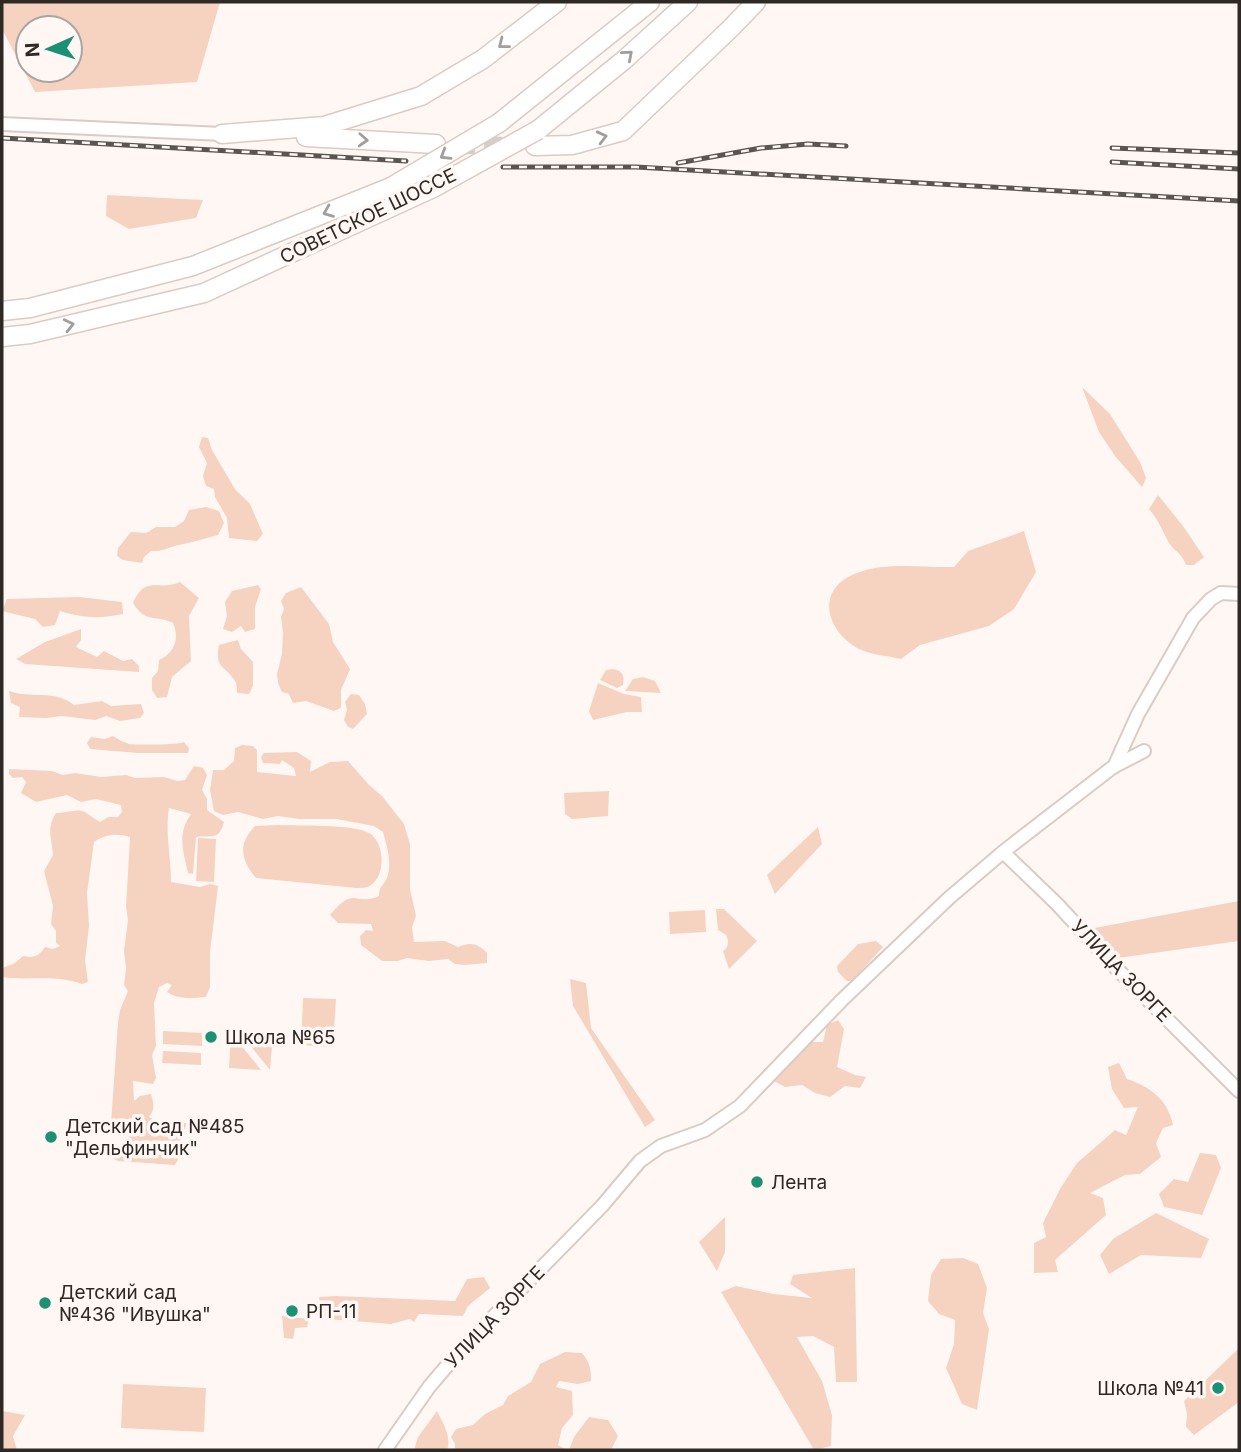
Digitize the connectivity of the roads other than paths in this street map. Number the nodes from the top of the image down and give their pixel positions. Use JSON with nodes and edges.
{"nodes":[{"id":1,"x":557,"y":2,"type":"edge"},
{"id":2,"x":650,"y":2,"type":"edge"},
{"id":3,"x":688,"y":2,"type":"edge"},
{"id":4,"x":756,"y":2,"type":"edge"},
{"id":5,"x":2,"y":124,"type":"edge"},
{"id":6,"x":222,"y":134,"type":"junction"},
{"id":7,"x":536,"y":138,"type":"junction"},
{"id":8,"x":436,"y":144,"type":"tunnel mouth"},
{"id":9,"x":2,"y":311,"type":"edge"},
{"id":10,"x":2,"y":337,"type":"edge"},
{"id":11,"x":1239,"y":594,"type":"edge"},
{"id":12,"x":1144,"y":751,"type":"dead end"},
{"id":13,"x":1114,"y":767,"type":"junction"},
{"id":14,"x":1003,"y":852,"type":"junction"},
{"id":15,"x":1239,"y":1091,"type":"edge"},
{"id":16,"x":385,"y":1450,"type":"edge"}],
"edges":[{"from":1,"to":6,"type":"highway","one_way":true},
{"from":2,"to":9,"type":"highway","name":"СОВЕТСКОЕ ШОССЕ","one_way":true,"bridge":true},
{"from":7,"to":3,"type":"highway","name":"СОВЕТСКОЕ ШОССЕ","one_way":true},
{"from":7,"to":4,"type":"highway","one_way":true},
{"from":5,"to":6,"type":"street"},
{"from":6,"to":8,"type":"highway","one_way":true},
{"from":10,"to":7,"type":"highway","name":"СОВЕТСКОЕ ШОССЕ","one_way":true,"bridge":true},
{"from":11,"to":13,"type":"street"},
{"from":12,"to":13,"type":"street","name":"УЛИЦА ЗОРГЕ"},
{"from":13,"to":14,"type":"street","name":"УЛИЦА ЗОРГЕ"},
{"from":14,"to":15,"type":"street","name":"УЛИЦА ЗОРГЕ"},
{"from":14,"to":16,"type":"street","name":"УЛИЦА ЗОРГЕ"}]}
